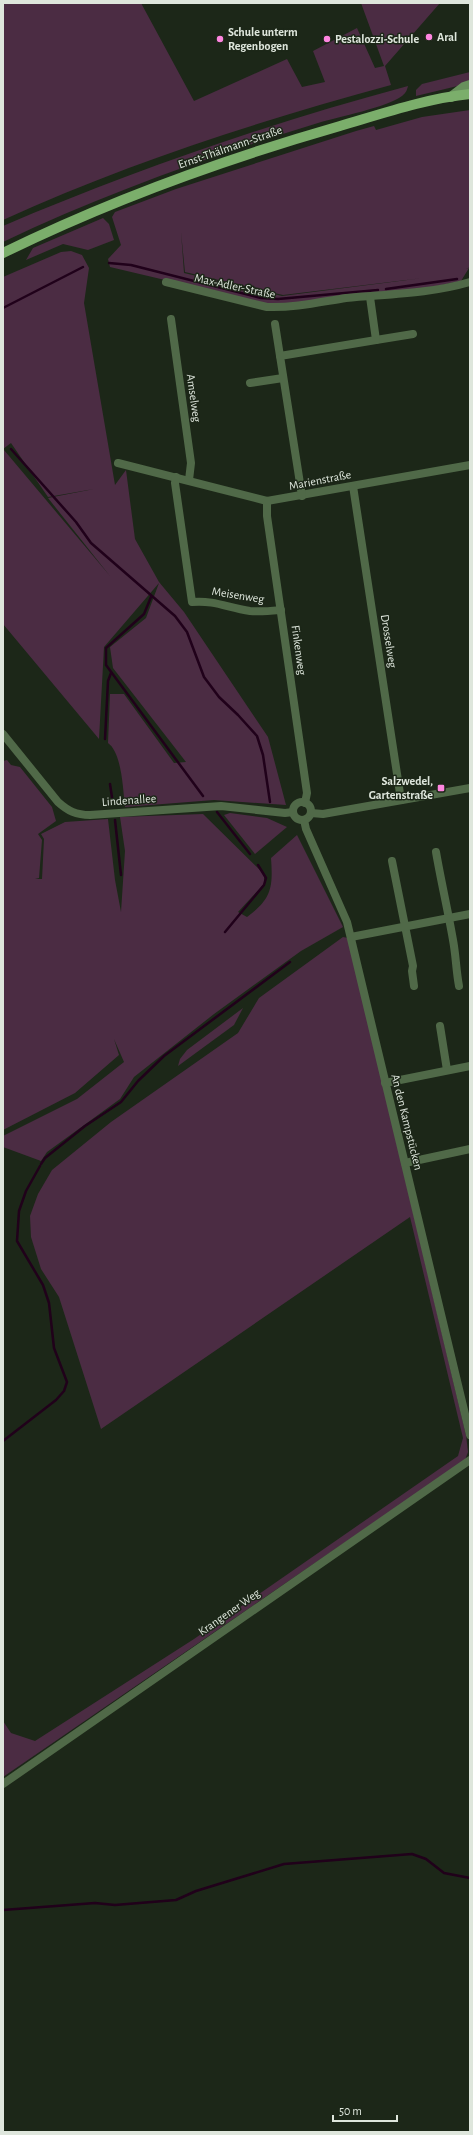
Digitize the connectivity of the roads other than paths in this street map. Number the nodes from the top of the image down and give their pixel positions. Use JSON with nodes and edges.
{"nodes":[{"id":1,"x":470,"y":85,"type":"edge"},
{"id":2,"x":470,"y":94,"type":"edge"},
{"id":3,"x":451,"y":97,"type":"junction"},
{"id":4,"x":3,"y":253,"type":"edge"},
{"id":5,"x":166,"y":282,"type":"dead end"},
{"id":6,"x":470,"y":282,"type":"edge"},
{"id":7,"x":370,"y":297,"type":"junction"},
{"id":8,"x":171,"y":318,"type":"dead end"},
{"id":9,"x":274,"y":324,"type":"dead end"},
{"id":10,"x":412,"y":334,"type":"dead end"},
{"id":11,"x":376,"y":340,"type":"junction"},
{"id":12,"x":280,"y":356,"type":"junction"},
{"id":13,"x":283,"y":378,"type":"junction"},
{"id":14,"x":250,"y":383,"type":"dead end"},
{"id":15,"x":118,"y":463,"type":"dead end"},
{"id":16,"x":470,"y":465,"type":"edge"},
{"id":17,"x":176,"y":477,"type":"junction"},
{"id":18,"x":189,"y":480,"type":"junction"},
{"id":19,"x":353,"y":486,"type":"junction"},
{"id":20,"x":302,"y":496,"type":"junction"},
{"id":21,"x":267,"y":501,"type":"junction"},
{"id":22,"x":281,"y":610,"type":"junction"},
{"id":23,"x":5,"y":739,"type":"edge"},
{"id":24,"x":470,"y":788,"type":"edge"},
{"id":25,"x":401,"y":800,"type":"junction"},
{"id":26,"x":305,"y":803,"type":"junction"},
{"id":27,"x":293,"y":812,"type":"junction"},
{"id":28,"x":311,"y":813,"type":"junction"},
{"id":29,"x":304,"y":820,"type":"junction"},
{"id":30,"x":436,"y":852,"type":"dead end"},
{"id":31,"x":392,"y":861,"type":"dead end"},
{"id":32,"x":470,"y":914,"type":"edge"},
{"id":33,"x":449,"y":918,"type":"junction"},
{"id":34,"x":405,"y":926,"type":"junction"},
{"id":35,"x":351,"y":937,"type":"junction"},
{"id":36,"x":414,"y":986,"type":"dead end"},
{"id":37,"x":459,"y":986,"type":"dead end"},
{"id":38,"x":440,"y":1026,"type":"dead end"},
{"id":39,"x":470,"y":1066,"type":"edge"},
{"id":40,"x":447,"y":1070,"type":"junction"},
{"id":41,"x":385,"y":1083,"type":"junction"},
{"id":42,"x":470,"y":1150,"type":"edge"},
{"id":43,"x":405,"y":1163,"type":"junction"},
{"id":44,"x":470,"y":1435,"type":"edge"},
{"id":45,"x":470,"y":1460,"type":"edge"},
{"id":46,"x":3,"y":1784,"type":"edge"}],
"edges":[{"from":1,"to":3,"type":"main road","name":"Ernst-Thälmann-Straße"},
{"from":2,"to":3,"type":"main road"},
{"from":3,"to":4,"type":"main road","name":"Ernst-Thälmann-Straße"},
{"from":5,"to":7,"type":"street","name":"Max-Adler-Straße"},
{"from":6,"to":7,"type":"street","name":"Max-Adler-Straße"},
{"from":7,"to":11,"type":"street"},
{"from":8,"to":18,"type":"street","name":"Amselweg"},
{"from":9,"to":12,"type":"street"},
{"from":10,"to":11,"type":"street"},
{"from":11,"to":12,"type":"street"},
{"from":12,"to":13,"type":"street"},
{"from":13,"to":14,"type":"street"},
{"from":13,"to":20,"type":"street"},
{"from":15,"to":17,"type":"street","name":"Marienstraße"},
{"from":16,"to":19,"type":"street","name":"Marienstraße"},
{"from":17,"to":18,"type":"street","name":"Marienstraße"},
{"from":17,"to":22,"type":"street","name":"Meisenweg"},
{"from":18,"to":21,"type":"street","name":"Marienstraße"},
{"from":19,"to":20,"type":"street","name":"Marienstraße"},
{"from":19,"to":25,"type":"street","name":"Drosselweg"},
{"from":20,"to":21,"type":"street","name":"Marienstraße"},
{"from":21,"to":22,"type":"street","name":"Finkenweg"},
{"from":22,"to":26,"type":"street","name":"Finkenweg"},
{"from":23,"to":27,"type":"street","name":"Lindenallee"},
{"from":24,"to":25,"type":"street"},
{"from":25,"to":28,"type":"street"},
{"from":26,"to":27,"type":"street"},
{"from":26,"to":28,"type":"street"},
{"from":27,"to":29,"type":"street"},
{"from":28,"to":29,"type":"street"},
{"from":29,"to":35,"type":"street","name":"An den Kampstücken"},
{"from":30,"to":33,"type":"street"},
{"from":31,"to":34,"type":"street"},
{"from":32,"to":33,"type":"street"},
{"from":33,"to":34,"type":"street"},
{"from":33,"to":37,"type":"street"},
{"from":34,"to":35,"type":"street"},
{"from":34,"to":36,"type":"street"},
{"from":35,"to":41,"type":"street","name":"An den Kampstücken"},
{"from":38,"to":40,"type":"street"},
{"from":39,"to":40,"type":"street"},
{"from":40,"to":41,"type":"street"},
{"from":41,"to":43,"type":"street","name":"An den Kampstücken"},
{"from":42,"to":43,"type":"street"},
{"from":43,"to":44,"type":"street","name":"An den Kampstücken"},
{"from":45,"to":46,"type":"street","name":"Krangener Weg"}]}
